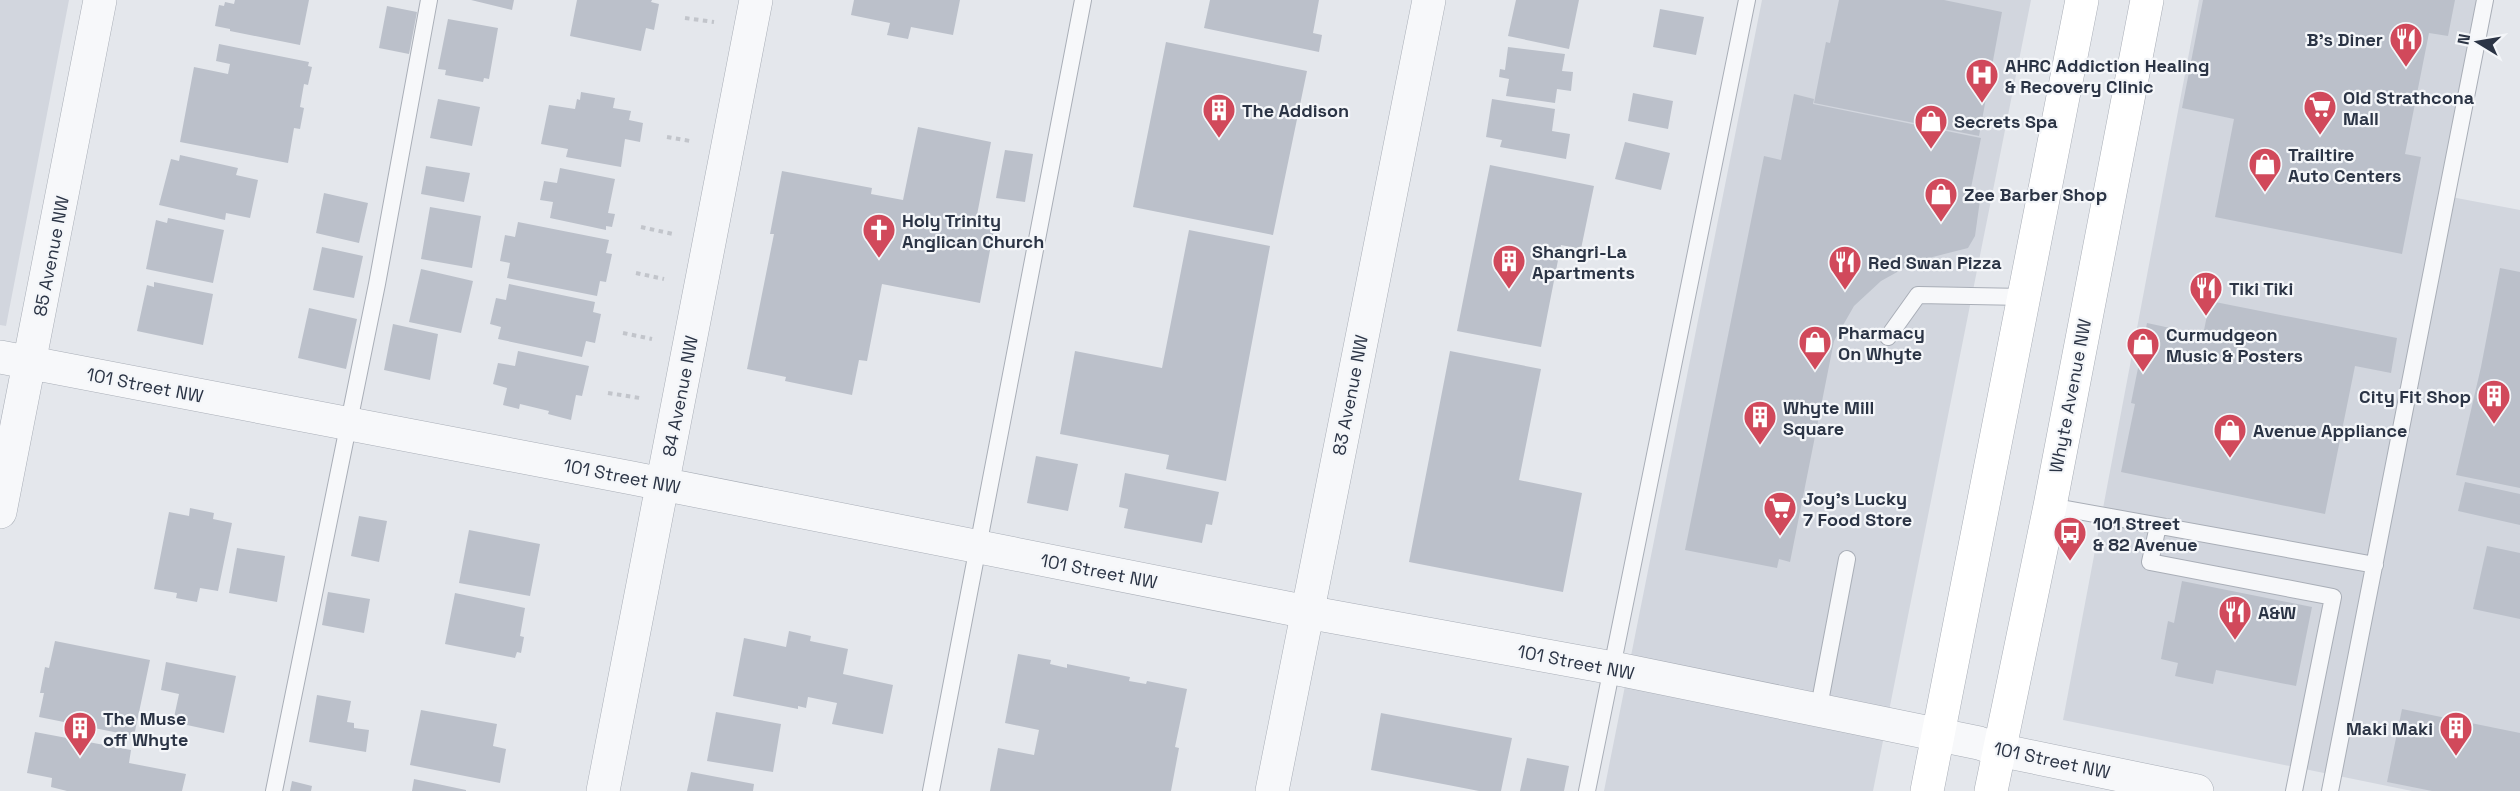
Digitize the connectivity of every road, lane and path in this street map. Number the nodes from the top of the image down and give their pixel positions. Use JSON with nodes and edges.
{"nodes":[{"id":1,"x":100,"y":0,"type":"edge"},
{"id":2,"x":429,"y":0,"type":"edge"},
{"id":3,"x":756,"y":0,"type":"edge"},
{"id":4,"x":1083,"y":0,"type":"edge"},
{"id":5,"x":1429,"y":0,"type":"edge"},
{"id":6,"x":1747,"y":0,"type":"edge"},
{"id":7,"x":2082,"y":0,"type":"edge"},
{"id":8,"x":2147,"y":0,"type":"edge"},
{"id":9,"x":2485,"y":0,"type":"edge"},
{"id":10,"x":685,"y":18,"type":"dead end"},
{"id":11,"x":722,"y":24,"type":"dead end"},
{"id":12,"x":667,"y":137,"type":"dead end"},
{"id":13,"x":699,"y":142,"type":"dead end"},
{"id":14,"x":641,"y":228,"type":"dead end"},
{"id":15,"x":680,"y":235,"type":"dead end"},
{"id":16,"x":636,"y":273,"type":"dead end"},
{"id":17,"x":671,"y":281,"type":"dead end"},
{"id":18,"x":2025,"y":297,"type":"junction"},
{"id":19,"x":623,"y":333,"type":"dead end"},
{"id":20,"x":1888,"y":337,"type":"dead end"},
{"id":21,"x":660,"y":341,"type":"dead end"},
{"id":22,"x":15,"y":359,"type":"edge"},
{"id":23,"x":608,"y":393,"type":"dead end"},
{"id":24,"x":648,"y":399,"type":"dead end"},
{"id":25,"x":349,"y":425,"type":"junction"},
{"id":26,"x":662,"y":484,"type":"junction"},
{"id":27,"x":2050,"y":506,"type":"junction"},
{"id":28,"x":0,"y":512,"type":"edge"},
{"id":29,"x":2158,"y":526,"type":"junction"},
{"id":30,"x":978,"y":547,"type":"junction"},
{"id":31,"x":1848,"y":559,"type":"dead end"},
{"id":32,"x":2375,"y":565,"type":"junction"},
{"id":33,"x":1307,"y":612,"type":"junction"},
{"id":34,"x":1613,"y":668,"type":"junction"},
{"id":35,"x":1818,"y":712,"type":"junction"},
{"id":36,"x":1939,"y":735,"type":"junction"},
{"id":37,"x":1999,"y":750,"type":"junction"},
{"id":38,"x":274,"y":791,"type":"edge"},
{"id":39,"x":603,"y":791,"type":"edge"},
{"id":40,"x":931,"y":791,"type":"edge"},
{"id":41,"x":1272,"y":791,"type":"edge"},
{"id":42,"x":1589,"y":791,"type":"edge"},
{"id":43,"x":1927,"y":791,"type":"edge"},
{"id":44,"x":1991,"y":791,"type":"edge"},
{"id":45,"x":2197,"y":791,"type":"edge"},
{"id":46,"x":2294,"y":791,"type":"edge"},
{"id":47,"x":2330,"y":791,"type":"edge"}],
"edges":[{"from":1,"to":22,"type":"street","name":"85 Avenue NW"},
{"from":2,"to":25,"type":"lane"},
{"from":3,"to":26,"type":"street","name":"84 Avenue NW"},
{"from":4,"to":30,"type":"lane"},
{"from":5,"to":33,"type":"street","name":"83 Avenue NW"},
{"from":6,"to":34,"type":"lane"},
{"from":7,"to":18,"type":"main road"},
{"from":8,"to":27,"type":"main road","name":"Whyte Avenue NW"},
{"from":9,"to":32,"type":"lane"},
{"from":10,"to":11,"type":"path"},
{"from":12,"to":13,"type":"path"},
{"from":14,"to":15,"type":"path"},
{"from":16,"to":17,"type":"path"},
{"from":18,"to":20,"type":"lane"},
{"from":18,"to":36,"type":"main road"},
{"from":19,"to":21,"type":"path"},
{"from":22,"to":25,"type":"street","name":"101 Street NW"},
{"from":22,"to":28,"type":"street","name":"85 Avenue NW"},
{"from":23,"to":24,"type":"path"},
{"from":25,"to":26,"type":"street","name":"101 Street NW"},
{"from":25,"to":38,"type":"lane"},
{"from":26,"to":30,"type":"street","name":"101 Street NW"},
{"from":26,"to":39,"type":"street","name":"84 Avenue NW"},
{"from":27,"to":29,"type":"lane"},
{"from":27,"to":37,"type":"main road","name":"Whyte Avenue NW"},
{"from":29,"to":32,"type":"lane"},
{"from":29,"to":46,"type":"lane"},
{"from":30,"to":33,"type":"street","name":"101 Street NW"},
{"from":30,"to":40,"type":"lane"},
{"from":31,"to":35,"type":"lane"},
{"from":32,"to":47,"type":"lane"},
{"from":33,"to":34,"type":"street","name":"101 Street NW"},
{"from":33,"to":41,"type":"street","name":"83 Avenue NW"},
{"from":34,"to":35,"type":"street","name":"101 Street NW"},
{"from":34,"to":42,"type":"lane"},
{"from":35,"to":36,"type":"street","name":"101 Street NW"},
{"from":36,"to":37,"type":"street","name":"101 Street NW"},
{"from":36,"to":43,"type":"main road"},
{"from":37,"to":44,"type":"main road","name":"Whyte Avenue NW"},
{"from":37,"to":45,"type":"street","name":"101 Street NW"}]}
